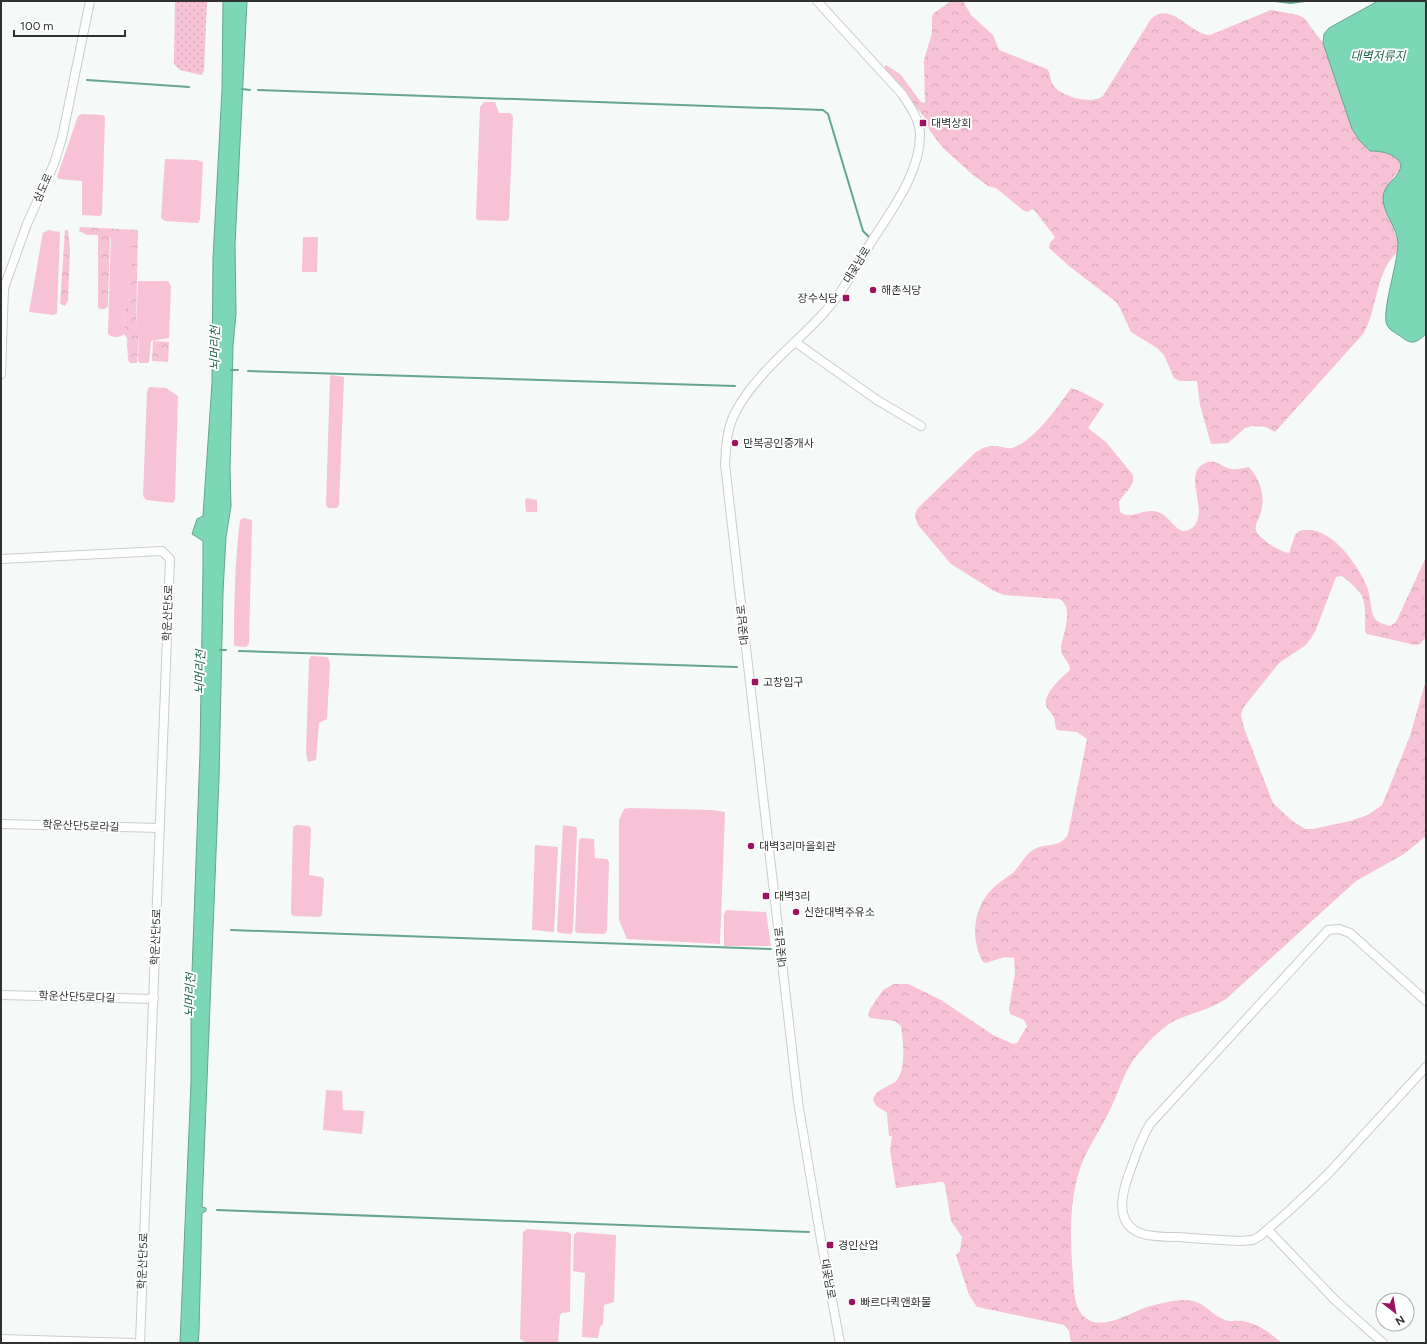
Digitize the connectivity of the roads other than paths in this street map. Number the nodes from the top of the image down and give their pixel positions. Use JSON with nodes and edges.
{"nodes":[{"id":1,"x":90,"y":1,"type":"edge"},
{"id":2,"x":817,"y":1,"type":"edge"},
{"id":3,"x":795,"y":342,"type":"junction"},
{"id":4,"x":1,"y":356,"type":"edge"},
{"id":5,"x":1,"y":374,"type":"edge"},
{"id":6,"x":921,"y":426,"type":"dead end"},
{"id":7,"x":1,"y":558,"type":"edge"},
{"id":8,"x":1,"y":824,"type":"edge"},
{"id":9,"x":160,"y":828,"type":"junction"},
{"id":10,"x":1,"y":995,"type":"edge"},
{"id":11,"x":154,"y":999,"type":"junction"},
{"id":12,"x":1426,"y":1002,"type":"edge"},
{"id":13,"x":1426,"y":1066,"type":"edge"},
{"id":14,"x":1268,"y":1230,"type":"junction"},
{"id":15,"x":1,"y":1340,"type":"edge"},
{"id":16,"x":133,"y":1343,"type":"edge"},
{"id":17,"x":140,"y":1343,"type":"edge"},
{"id":18,"x":840,"y":1343,"type":"edge"},
{"id":19,"x":1383,"y":1343,"type":"edge"}],
"edges":[{"from":1,"to":4,"type":"street","name":"삼도로"},
{"from":2,"to":3,"type":"street","name":"대곶남로"},
{"from":3,"to":6,"type":"street"},
{"from":3,"to":18,"type":"street","name":"대곶남로"},
{"from":4,"to":5,"type":"street","name":"삼도로"},
{"from":7,"to":9,"type":"street","name":"학운산단5로"},
{"from":8,"to":9,"type":"street","name":"학운산단5로라길"},
{"from":9,"to":11,"type":"street","name":"학운산단5로"},
{"from":10,"to":11,"type":"street","name":"학운산단5로다길"},
{"from":11,"to":17,"type":"street","name":"학운산단5로"},
{"from":12,"to":14,"type":"street"},
{"from":13,"to":14,"type":"street"},
{"from":14,"to":19,"type":"street"},
{"from":15,"to":16,"type":"street"}]}
